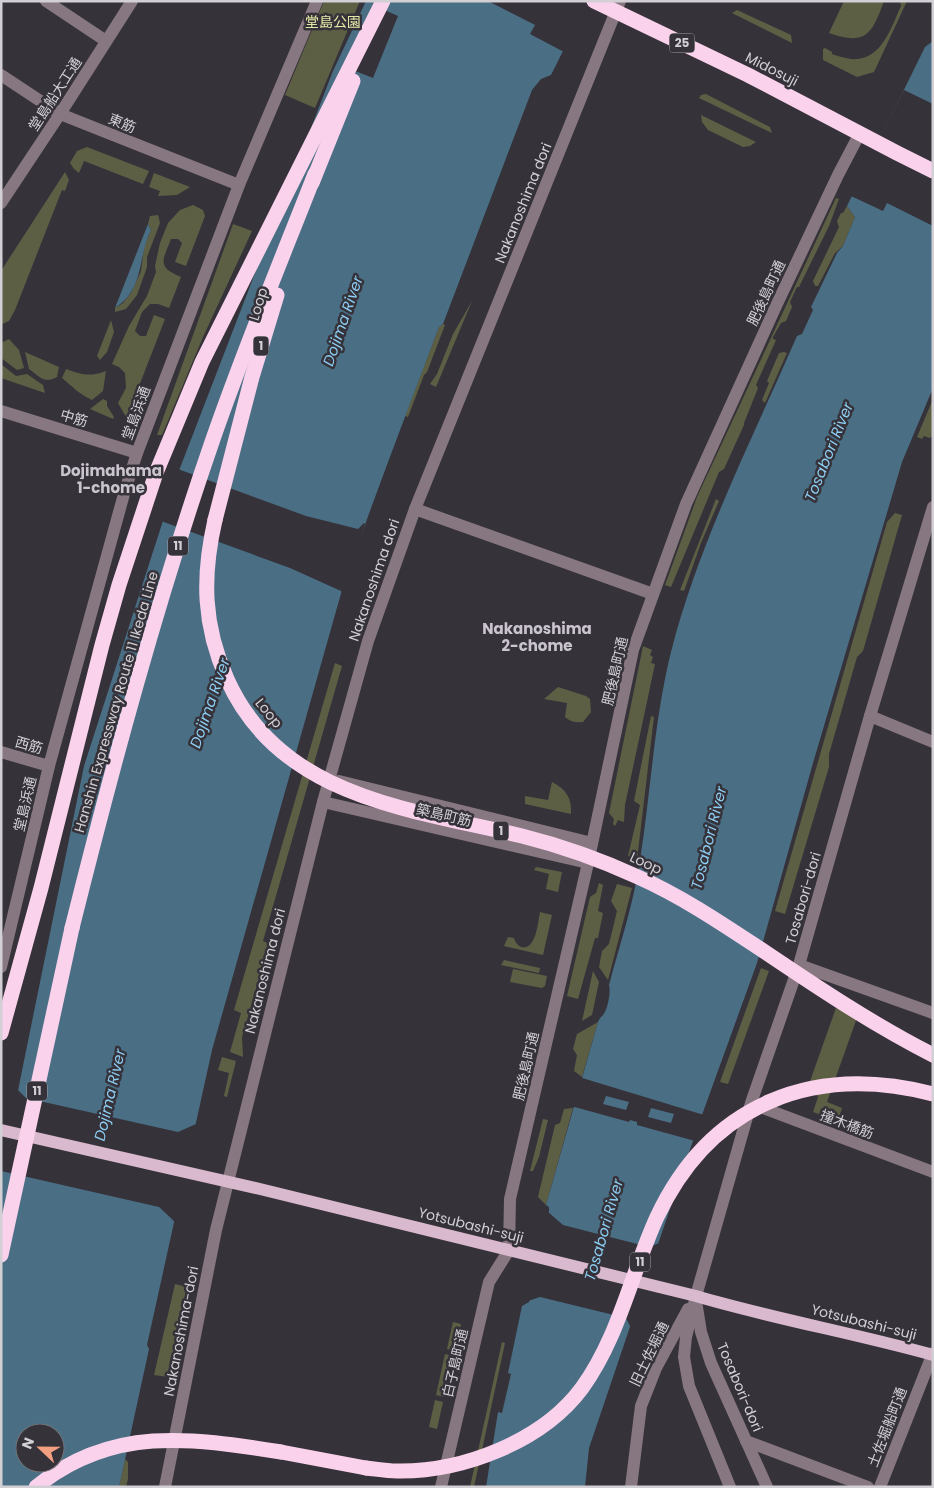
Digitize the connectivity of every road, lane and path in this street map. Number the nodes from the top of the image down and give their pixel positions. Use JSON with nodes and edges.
{"nodes":[{"id":1,"x":46,"y":1,"type":"edge"},
{"id":2,"x":132,"y":1,"type":"edge"},
{"id":3,"x":316,"y":1,"type":"edge"},
{"id":4,"x":383,"y":1,"type":"edge"},
{"id":5,"x":387,"y":1,"type":"edge"},
{"id":6,"x":594,"y":1,"type":"edge"},
{"id":7,"x":618,"y":6,"type":"edge"},
{"id":8,"x":106,"y":41,"type":"junction"},
{"id":9,"x":1,"y":75,"type":"edge"},
{"id":10,"x":60,"y":114,"type":"junction"},
{"id":11,"x":860,"y":133,"type":"junction"},
{"id":12,"x":933,"y":170,"type":"edge"},
{"id":13,"x":315,"y":174,"type":"junction"},
{"id":14,"x":238,"y":185,"type":"junction"},
{"id":15,"x":1,"y":203,"type":"edge"},
{"id":16,"x":1,"y":411,"type":"edge"},
{"id":17,"x":137,"y":453,"type":"junction"},
{"id":18,"x":933,"y":507,"type":"edge"},
{"id":19,"x":415,"y":508,"type":"junction"},
{"id":20,"x":652,"y":594,"type":"junction"},
{"id":21,"x":870,"y":716,"type":"junction"},
{"id":22,"x":933,"y":742,"type":"edge"},
{"id":23,"x":1,"y":752,"type":"edge"},
{"id":24,"x":49,"y":766,"type":"junction"},
{"id":25,"x":330,"y":778,"type":"junction"},
{"id":26,"x":323,"y":802,"type":"junction"},
{"id":27,"x":592,"y":843,"type":"junction"},
{"id":28,"x":588,"y":863,"type":"junction"},
{"id":29,"x":800,"y":964,"type":"junction"},
{"id":30,"x":1,"y":966,"type":"edge"},
{"id":31,"x":933,"y":1013,"type":"edge"},
{"id":32,"x":1,"y":1033,"type":"edge"},
{"id":33,"x":933,"y":1055,"type":"edge"},
{"id":34,"x":933,"y":1094,"type":"edge"},
{"id":35,"x":751,"y":1103,"type":"junction"},
{"id":36,"x":1,"y":1130,"type":"edge"},
{"id":37,"x":933,"y":1172,"type":"edge"},
{"id":38,"x":228,"y":1181,"type":"junction"},
{"id":39,"x":509,"y":1250,"type":"junction"},
{"id":40,"x":1,"y":1255,"type":"edge"},
{"id":41,"x":696,"y":1296,"type":"junction"},
{"id":42,"x":933,"y":1354,"type":"edge"},
{"id":43,"x":746,"y":1441,"type":"junction"},
{"id":44,"x":36,"y":1487,"type":"edge"},
{"id":45,"x":165,"y":1487,"type":"edge"},
{"id":46,"x":442,"y":1487,"type":"edge"},
{"id":47,"x":631,"y":1487,"type":"edge"},
{"id":48,"x":730,"y":1487,"type":"edge"},
{"id":49,"x":767,"y":1487,"type":"edge"},
{"id":50,"x":868,"y":1487,"type":"edge"},
{"id":51,"x":880,"y":1487,"type":"edge"}],
"edges":[{"from":1,"to":8,"type":"street"},
{"from":2,"to":8,"type":"street","name":"堂島船大工通"},
{"from":3,"to":14,"type":"street","name":"堂島浜通"},
{"from":4,"to":32,"type":"highway"},
{"from":5,"to":13,"type":"highway","name":"Loop","number":"1"},
{"from":6,"to":7,"type":"highway","name":"Midosuji","number":"25"},
{"from":7,"to":11,"type":"highway","name":"Midosuji","number":"25"},
{"from":7,"to":19,"type":"street","name":"Nakanoshima dori"},
{"from":8,"to":10,"type":"street","name":"堂島船大工通"},
{"from":9,"to":10,"type":"street","name":"東筋"},
{"from":10,"to":14,"type":"street","name":"東筋"},
{"from":10,"to":15,"type":"street","name":"堂島船大工通"},
{"from":11,"to":12,"type":"highway","name":"Midosuji","number":"25"},
{"from":11,"to":20,"type":"street","name":"肥後島町通"},
{"from":13,"to":33,"type":"highway","name":"Loop","number":"1","bridge":true},
{"from":13,"to":40,"type":"highway","name":"Hanshin Expressway Route 11 Ikeda Line","number":"11","bridge":true},
{"from":14,"to":17,"type":"street","name":"堂島浜通"},
{"from":16,"to":17,"type":"street","name":"中筋"},
{"from":17,"to":24,"type":"street","name":"堂島浜通"},
{"from":18,"to":21,"type":"street","name":"Tosabori-dori"},
{"from":19,"to":20,"type":"street"},
{"from":19,"to":25,"type":"street","name":"Nakanoshima dori"},
{"from":20,"to":27,"type":"street","name":"肥後島町通"},
{"from":21,"to":22,"type":"street"},
{"from":21,"to":29,"type":"street","name":"Tosabori-dori"},
{"from":23,"to":24,"type":"street","name":"西筋"},
{"from":24,"to":30,"type":"street","name":"堂島浜通"},
{"from":25,"to":26,"type":"street","name":"Nakanoshima dori"},
{"from":25,"to":27,"type":"street","name":"築島町筋"},
{"from":26,"to":28,"type":"street","name":"築島町筋"},
{"from":26,"to":38,"type":"street","name":"Nakanoshima dori"},
{"from":27,"to":28,"type":"street","name":"肥後島町通"},
{"from":28,"to":39,"type":"street","name":"肥後島町通"},
{"from":29,"to":31,"type":"street"},
{"from":29,"to":35,"type":"street","name":"Tosabori-dori"},
{"from":34,"to":44,"type":"highway","number":"11","bridge":true},
{"from":35,"to":37,"type":"street","name":"撞木橋筋"},
{"from":35,"to":41,"type":"street","name":"Tosabori-dori"},
{"from":36,"to":38,"type":"main road","name":"Yotsubashi-suji"},
{"from":38,"to":39,"type":"main road","name":"Yotsubashi-suji"},
{"from":38,"to":45,"type":"street","name":"Nakanoshima-dori"},
{"from":39,"to":41,"type":"main road","name":"Yotsubashi-suji"},
{"from":39,"to":46,"type":"street","name":"白子島町通"},
{"from":41,"to":42,"type":"main road","name":"Yotsubashi-suji"},
{"from":41,"to":43,"type":"street","name":"Tosabori-dori"},
{"from":41,"to":47,"type":"street","name":"旧土佐堀通"},
{"from":41,"to":48,"type":"street","name":"Tosabori-dori"},
{"from":42,"to":51,"type":"street","name":"土佐堀船町通"},
{"from":43,"to":49,"type":"street","name":"Tosabori-dori"},
{"from":43,"to":50,"type":"street"}]}
